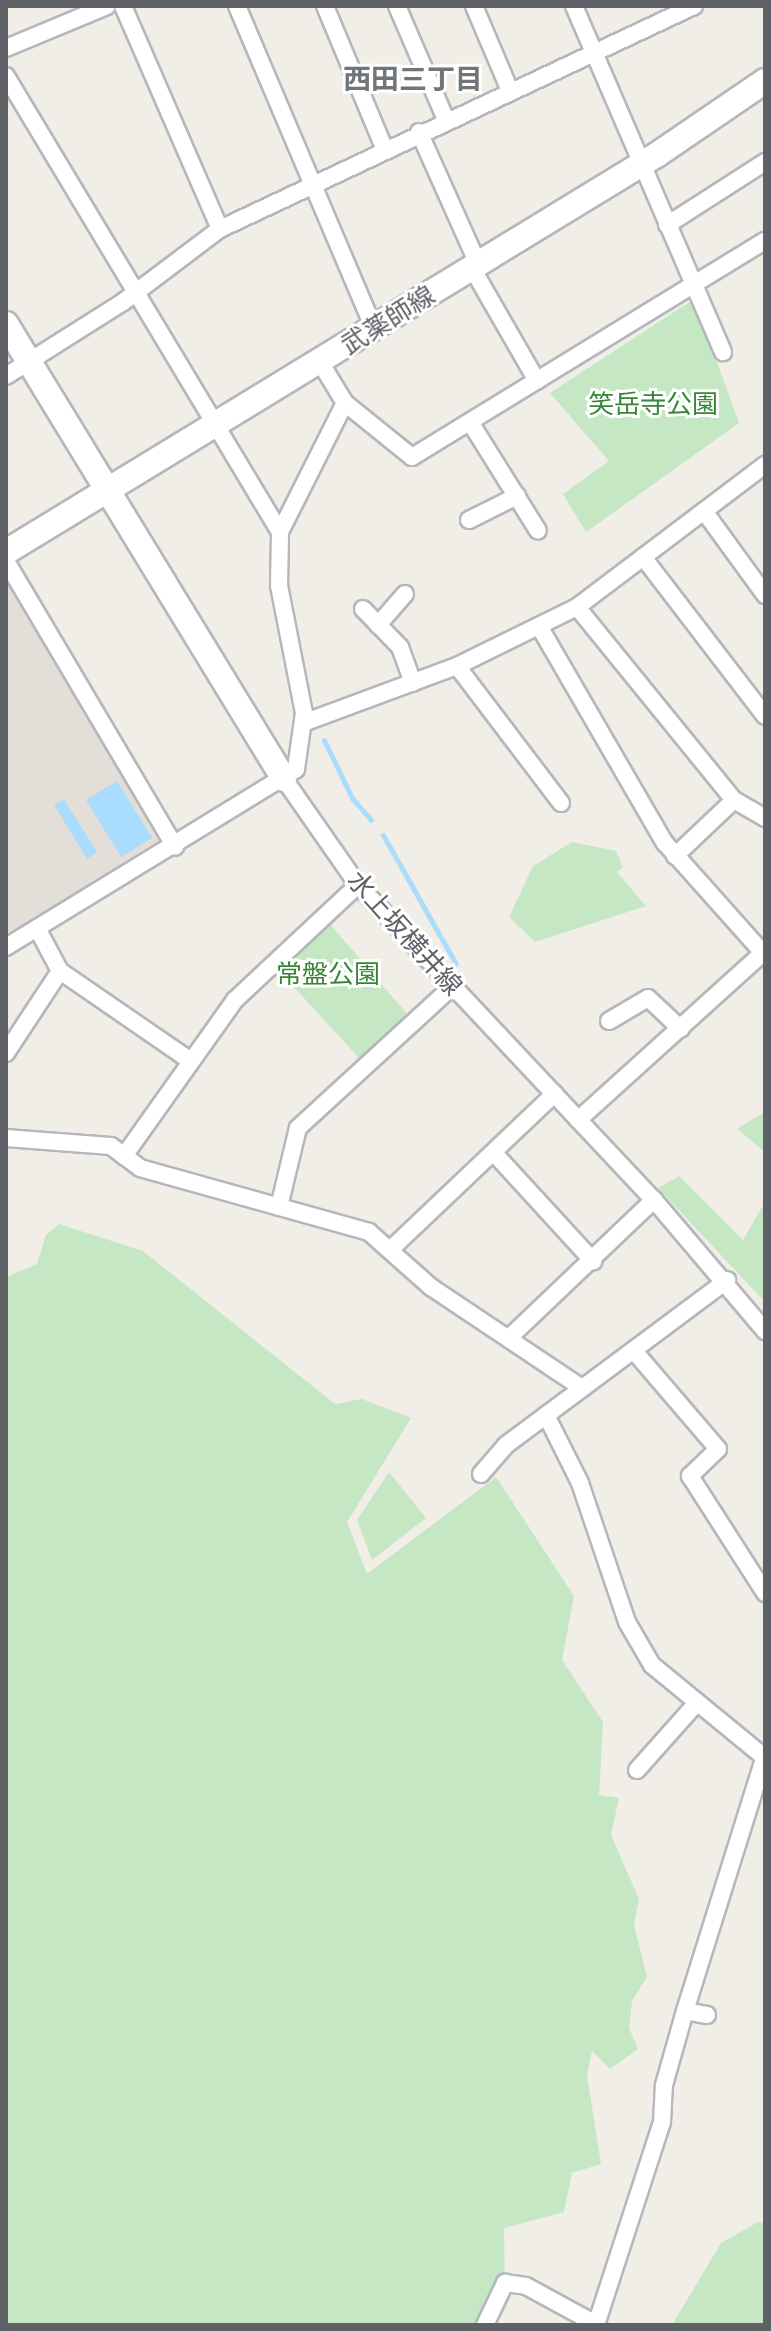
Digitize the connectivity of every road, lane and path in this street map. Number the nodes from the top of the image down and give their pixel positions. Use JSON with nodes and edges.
{"nodes":[{"id":1,"x":107,"y":6,"type":"edge"},
{"id":2,"x":123,"y":6,"type":"edge"},
{"id":3,"x":237,"y":6,"type":"edge"},
{"id":4,"x":325,"y":6,"type":"edge"},
{"id":5,"x":397,"y":6,"type":"edge"},
{"id":6,"x":474,"y":6,"type":"edge"},
{"id":7,"x":574,"y":6,"type":"edge"},
{"id":8,"x":691,"y":7,"type":"edge"},
{"id":9,"x":6,"y":48,"type":"edge"},
{"id":10,"x":594,"y":52,"type":"junction"},
{"id":11,"x":6,"y":76,"type":"edge"},
{"id":12,"x":765,"y":81,"type":"edge"},
{"id":13,"x":510,"y":91,"type":"junction"},
{"id":14,"x":446,"y":120,"type":"junction"},
{"id":15,"x":419,"y":132,"type":"junction"},
{"id":16,"x":384,"y":148,"type":"junction"},
{"id":17,"x":765,"y":162,"type":"edge"},
{"id":18,"x":641,"y":165,"type":"junction"},
{"id":19,"x":312,"y":182,"type":"junction"},
{"id":20,"x":667,"y":225,"type":"junction"},
{"id":21,"x":220,"y":229,"type":"junction"},
{"id":22,"x":765,"y":241,"type":"edge"},
{"id":23,"x":475,"y":266,"type":"junction"},
{"id":24,"x":692,"y":285,"type":"junction"},
{"id":25,"x":137,"y":290,"type":"junction"},
{"id":26,"x":6,"y":324,"type":"edge"},
{"id":27,"x":374,"y":328,"type":"junction"},
{"id":28,"x":723,"y":352,"type":"dead end"},
{"id":29,"x":29,"y":361,"type":"junction"},
{"id":30,"x":320,"y":362,"type":"junction"},
{"id":31,"x":6,"y":376,"type":"edge"},
{"id":32,"x":537,"y":381,"type":"junction"},
{"id":33,"x":345,"y":403,"type":"junction"},
{"id":34,"x":470,"y":422,"type":"junction"},
{"id":35,"x":215,"y":424,"type":"junction"},
{"id":36,"x":765,"y":465,"type":"edge"},
{"id":37,"x":106,"y":489,"type":"junction"},
{"id":38,"x":517,"y":496,"type":"junction"},
{"id":39,"x":704,"y":511,"type":"junction"},
{"id":40,"x":469,"y":520,"type":"dead end"},
{"id":41,"x":538,"y":531,"type":"dead end"},
{"id":42,"x":280,"y":532,"type":"junction"},
{"id":43,"x":6,"y":552,"type":"edge"},
{"id":44,"x":643,"y":557,"type":"junction"},
{"id":45,"x":6,"y":561,"type":"edge"},
{"id":46,"x":405,"y":594,"type":"dead end"},
{"id":47,"x":765,"y":595,"type":"edge"},
{"id":48,"x":577,"y":607,"type":"junction"},
{"id":49,"x":363,"y":609,"type":"dead end"},
{"id":50,"x":378,"y":625,"type":"junction"},
{"id":51,"x":539,"y":626,"type":"junction"},
{"id":52,"x":457,"y":666,"type":"junction"},
{"id":53,"x":413,"y":683,"type":"junction"},
{"id":54,"x":765,"y":716,"type":"edge"},
{"id":55,"x":303,"y":723,"type":"junction"},
{"id":56,"x":284,"y":779,"type":"junction"},
{"id":57,"x":734,"y":800,"type":"junction"},
{"id":58,"x":561,"y":803,"type":"dead end"},
{"id":59,"x":765,"y":818,"type":"edge"},
{"id":60,"x":175,"y":847,"type":"junction"},
{"id":61,"x":675,"y":856,"type":"junction"},
{"id":62,"x":358,"y":885,"type":"junction"},
{"id":63,"x":37,"y":928,"type":"junction"},
{"id":64,"x":6,"y":947,"type":"edge"},
{"id":65,"x":763,"y":951,"type":"edge"},
{"id":66,"x":60,"y":971,"type":"junction"},
{"id":67,"x":452,"y":987,"type":"junction"},
{"id":68,"x":609,"y":1021,"type":"dead end"},
{"id":69,"x":681,"y":1029,"type":"junction"},
{"id":70,"x":6,"y":1053,"type":"edge"},
{"id":71,"x":191,"y":1061,"type":"junction"},
{"id":72,"x":554,"y":1094,"type":"junction"},
{"id":73,"x":578,"y":1120,"type":"junction"},
{"id":74,"x":6,"y":1138,"type":"edge"},
{"id":75,"x":494,"y":1153,"type":"junction"},
{"id":76,"x":124,"y":1156,"type":"junction"},
{"id":77,"x":654,"y":1200,"type":"junction"},
{"id":78,"x":279,"y":1207,"type":"junction"},
{"id":79,"x":392,"y":1248,"type":"junction"},
{"id":80,"x":593,"y":1261,"type":"junction"},
{"id":81,"x":727,"y":1280,"type":"junction"},
{"id":82,"x":765,"y":1331,"type":"edge"},
{"id":83,"x":512,"y":1335,"type":"junction"},
{"id":84,"x":634,"y":1351,"type":"junction"},
{"id":85,"x":582,"y":1388,"type":"junction"},
{"id":86,"x":546,"y":1415,"type":"junction"},
{"id":87,"x":481,"y":1474,"type":"dead end"},
{"id":88,"x":765,"y":1593,"type":"edge"},
{"id":89,"x":694,"y":1706,"type":"junction"},
{"id":90,"x":764,"y":1756,"type":"edge"},
{"id":91,"x":637,"y":1770,"type":"dead end"},
{"id":92,"x":685,"y":2011,"type":"junction"},
{"id":93,"x":707,"y":2015,"type":"dead end"},
{"id":94,"x":596,"y":2324,"type":"edge"},
{"id":95,"x":485,"y":2325,"type":"edge"}],
"edges":[{"from":1,"to":9,"type":"street"},
{"from":2,"to":21,"type":"street"},
{"from":3,"to":19,"type":"street"},
{"from":4,"to":16,"type":"street"},
{"from":5,"to":14,"type":"street"},
{"from":6,"to":13,"type":"street"},
{"from":7,"to":10,"type":"street"},
{"from":8,"to":10,"type":"street"},
{"from":10,"to":13,"type":"street"},
{"from":10,"to":18,"type":"street"},
{"from":11,"to":25,"type":"street"},
{"from":12,"to":18,"type":"street","name":"武薬師線"},
{"from":13,"to":14,"type":"street"},
{"from":14,"to":15,"type":"street"},
{"from":15,"to":16,"type":"street"},
{"from":15,"to":23,"type":"street"},
{"from":16,"to":19,"type":"street"},
{"from":17,"to":20,"type":"street"},
{"from":18,"to":20,"type":"street"},
{"from":18,"to":23,"type":"street","name":"武薬師線"},
{"from":19,"to":21,"type":"street"},
{"from":19,"to":27,"type":"street"},
{"from":20,"to":24,"type":"street"},
{"from":21,"to":25,"type":"street"},
{"from":22,"to":24,"type":"street"},
{"from":23,"to":27,"type":"street","name":"武薬師線"},
{"from":23,"to":32,"type":"street"},
{"from":24,"to":28,"type":"street"},
{"from":24,"to":32,"type":"street"},
{"from":25,"to":29,"type":"street"},
{"from":25,"to":35,"type":"street"},
{"from":26,"to":29,"type":"street","name":"水上坂横井線"},
{"from":27,"to":30,"type":"street","name":"武薬師線"},
{"from":29,"to":31,"type":"street"},
{"from":29,"to":37,"type":"street","name":"水上坂横井線"},
{"from":30,"to":33,"type":"street"},
{"from":30,"to":35,"type":"street","name":"武薬師線"},
{"from":32,"to":34,"type":"street"},
{"from":33,"to":34,"type":"street"},
{"from":33,"to":42,"type":"street"},
{"from":34,"to":38,"type":"street"},
{"from":35,"to":37,"type":"street","name":"武薬師線"},
{"from":35,"to":42,"type":"street"},
{"from":36,"to":39,"type":"street"},
{"from":37,"to":43,"type":"street","name":"武薬師線"},
{"from":37,"to":56,"type":"street","name":"水上坂横井線"},
{"from":38,"to":40,"type":"street"},
{"from":38,"to":41,"type":"street"},
{"from":39,"to":44,"type":"street"},
{"from":39,"to":47,"type":"street"},
{"from":42,"to":55,"type":"street"},
{"from":44,"to":48,"type":"street"},
{"from":44,"to":54,"type":"street"},
{"from":45,"to":60,"type":"street"},
{"from":46,"to":50,"type":"street"},
{"from":48,"to":51,"type":"street"},
{"from":48,"to":57,"type":"street"},
{"from":49,"to":50,"type":"street"},
{"from":50,"to":53,"type":"street"},
{"from":51,"to":52,"type":"street"},
{"from":51,"to":61,"type":"street"},
{"from":52,"to":53,"type":"street"},
{"from":52,"to":58,"type":"street"},
{"from":53,"to":55,"type":"street"},
{"from":55,"to":56,"type":"street"},
{"from":56,"to":60,"type":"street"},
{"from":56,"to":62,"type":"street","name":"水上坂横井線"},
{"from":57,"to":59,"type":"street"},
{"from":57,"to":61,"type":"street"},
{"from":60,"to":63,"type":"street"},
{"from":61,"to":65,"type":"street"},
{"from":62,"to":67,"type":"street","name":"水上坂横井線"},
{"from":62,"to":71,"type":"street"},
{"from":63,"to":64,"type":"street"},
{"from":63,"to":66,"type":"street"},
{"from":65,"to":69,"type":"street"},
{"from":66,"to":70,"type":"street"},
{"from":66,"to":71,"type":"street"},
{"from":67,"to":72,"type":"street","name":"水上坂横井線"},
{"from":67,"to":78,"type":"street"},
{"from":68,"to":69,"type":"street"},
{"from":69,"to":73,"type":"street"},
{"from":71,"to":76,"type":"street"},
{"from":72,"to":73,"type":"street","name":"水上坂横井線"},
{"from":72,"to":75,"type":"street"},
{"from":73,"to":77,"type":"street","name":"水上坂横井線"},
{"from":74,"to":76,"type":"street"},
{"from":75,"to":79,"type":"street"},
{"from":75,"to":80,"type":"street"},
{"from":76,"to":78,"type":"street"},
{"from":77,"to":80,"type":"street"},
{"from":77,"to":81,"type":"street","name":"水上坂横井線"},
{"from":78,"to":79,"type":"street"},
{"from":79,"to":83,"type":"street"},
{"from":80,"to":83,"type":"street"},
{"from":81,"to":82,"type":"street","name":"水上坂横井線"},
{"from":81,"to":84,"type":"street"},
{"from":83,"to":85,"type":"street"},
{"from":84,"to":85,"type":"street"},
{"from":84,"to":88,"type":"street"},
{"from":85,"to":86,"type":"street"},
{"from":86,"to":87,"type":"street"},
{"from":86,"to":89,"type":"street"},
{"from":89,"to":90,"type":"street"},
{"from":89,"to":91,"type":"street"},
{"from":90,"to":92,"type":"street"},
{"from":92,"to":93,"type":"street"},
{"from":92,"to":94,"type":"street"},
{"from":94,"to":95,"type":"street"}]}
